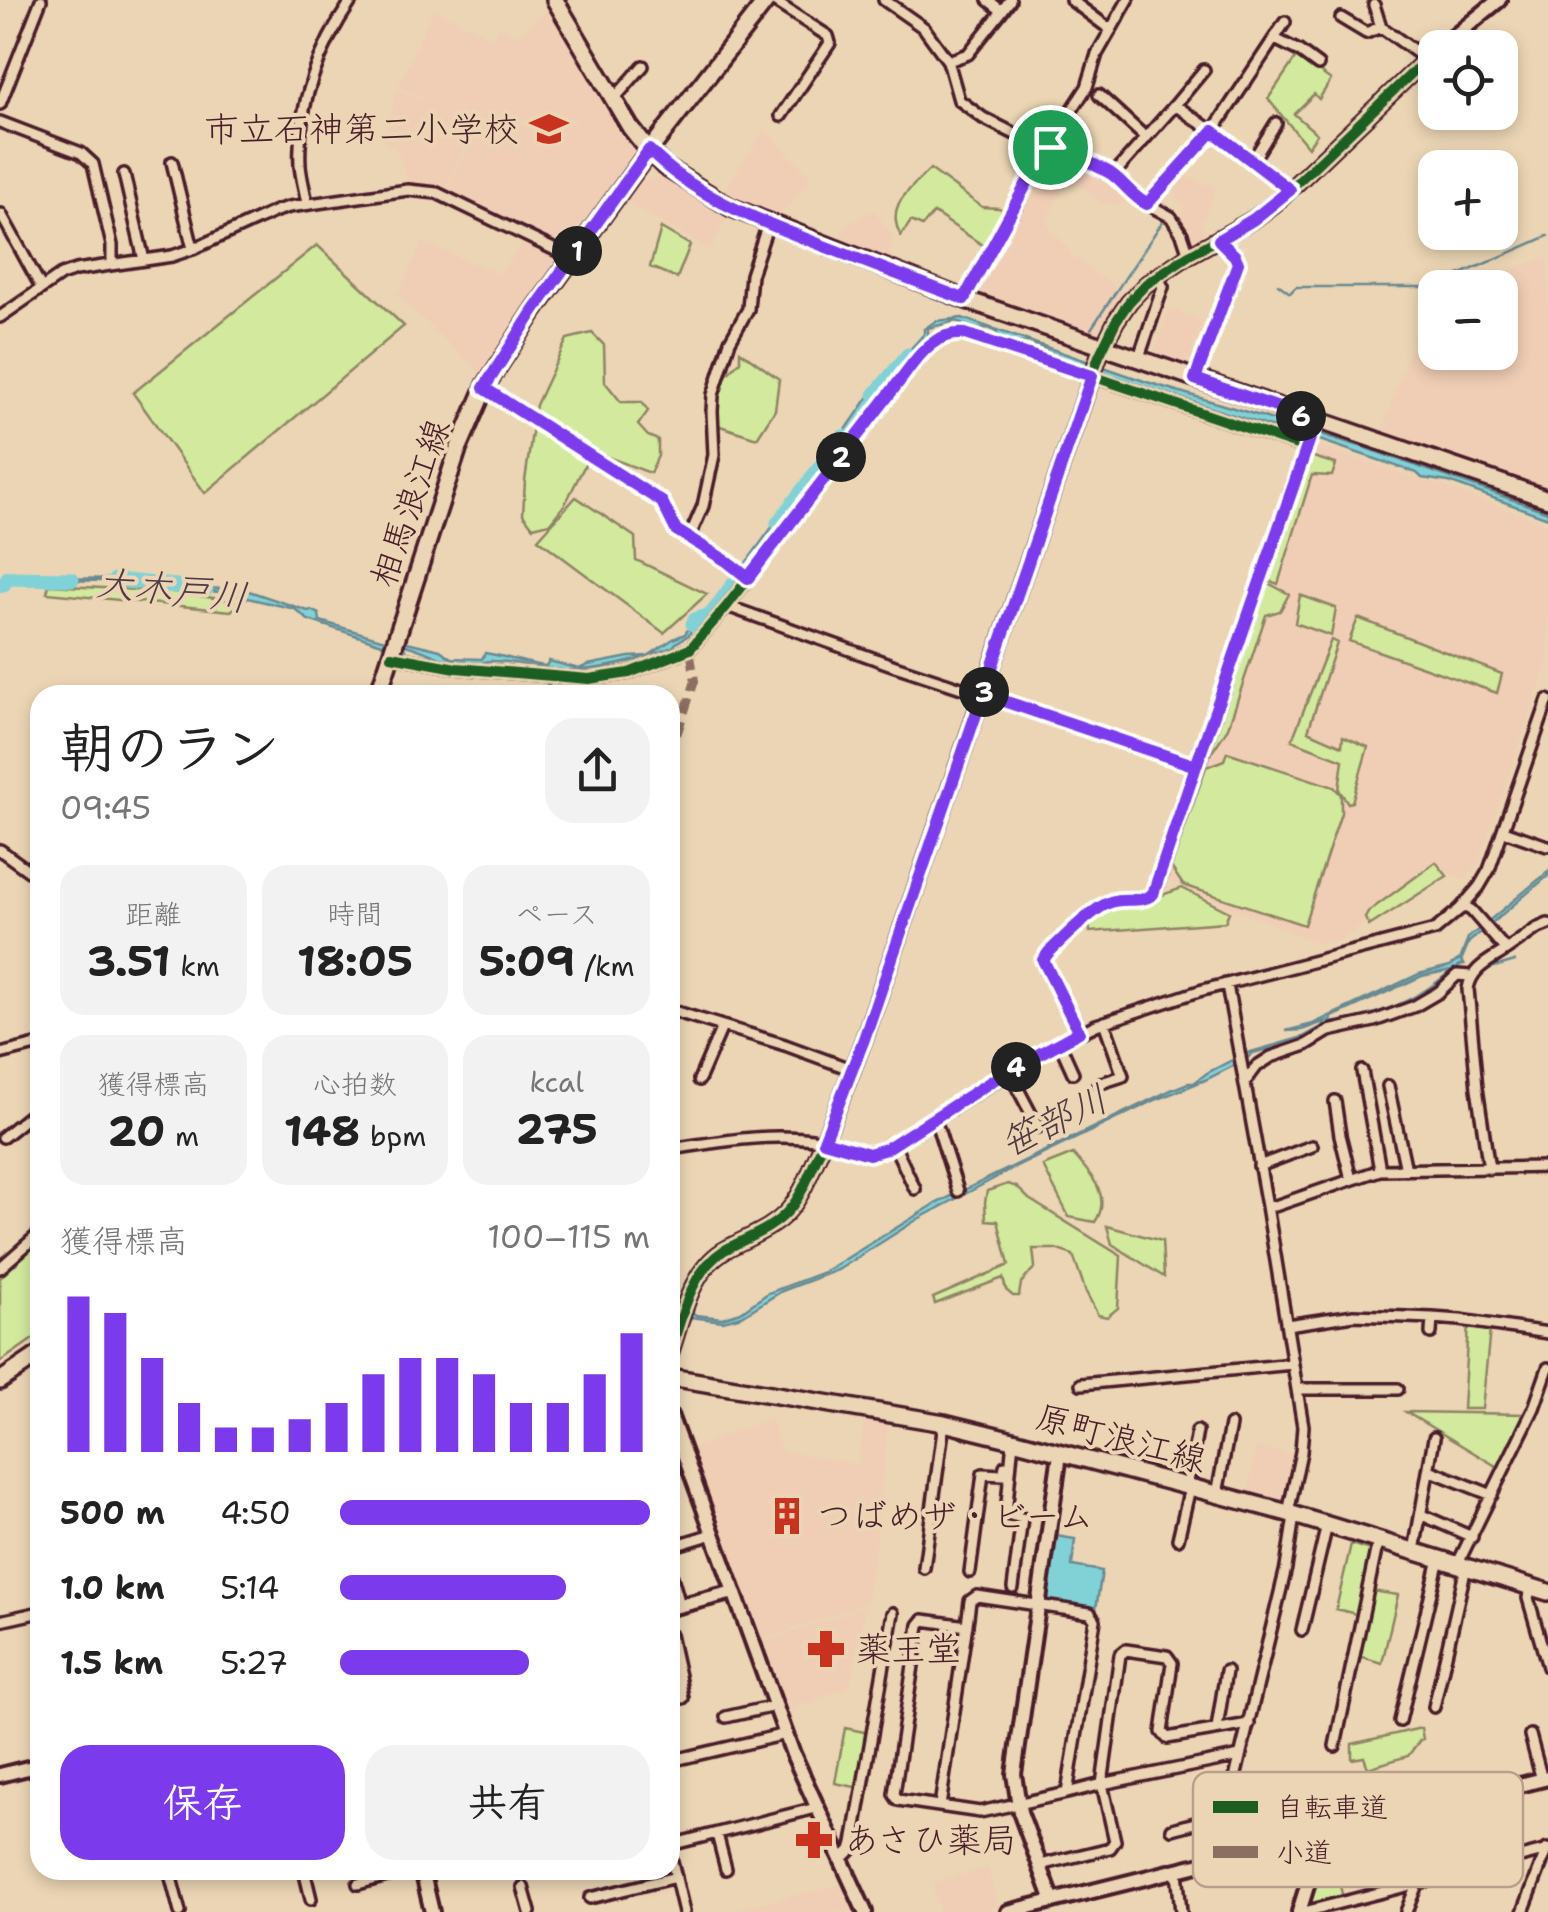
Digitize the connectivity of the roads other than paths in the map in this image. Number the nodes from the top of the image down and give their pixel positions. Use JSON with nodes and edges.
{"nodes":[{"id":1,"x":41,"y":0,"type":"edge"},
{"id":2,"x":352,"y":0,"type":"edge"},
{"id":3,"x":556,"y":0,"type":"edge"},
{"id":4,"x":769,"y":0,"type":"edge"},
{"id":5,"x":884,"y":0,"type":"edge"},
{"id":6,"x":988,"y":0,"type":"edge"},
{"id":7,"x":1010,"y":0,"type":"edge"},
{"id":8,"x":1071,"y":0,"type":"edge"},
{"id":9,"x":1128,"y":0,"type":"edge"},
{"id":10,"x":1499,"y":0,"type":"edge"},
{"id":11,"x":1374,"y":6,"type":"dead end"},
{"id":12,"x":1002,"y":10,"type":"junction"},
{"id":13,"x":1341,"y":18,"type":"dead end"},
{"id":14,"x":1285,"y":22,"type":"dead end"},
{"id":15,"x":1381,"y":27,"type":"junction"},
{"id":16,"x":1112,"y":30,"type":"junction"},
{"id":17,"x":1462,"y":30,"type":"edge"},
{"id":18,"x":1275,"y":40,"type":"junction"},
{"id":19,"x":1418,"y":45,"type":"edge"},
{"id":20,"x":948,"y":62,"type":"junction"},
{"id":21,"x":1318,"y":65,"type":"dead end"},
{"id":22,"x":643,"y":66,"type":"dead end"},
{"id":23,"x":1418,"y":68,"type":"edge"},
{"id":24,"x":1204,"y":70,"type":"dead end"},
{"id":25,"x":1099,"y":95,"type":"dead end"},
{"id":26,"x":614,"y":99,"type":"junction"},
{"id":27,"x":0,"y":104,"type":"edge"},
{"id":28,"x":1175,"y":105,"type":"junction"},
{"id":29,"x":781,"y":116,"type":"dead end"},
{"id":30,"x":0,"y":122,"type":"edge"},
{"id":31,"x":1276,"y":123,"type":"dead end"},
{"id":32,"x":1213,"y":131,"type":"junction"},
{"id":33,"x":1145,"y":137,"type":"junction"},
{"id":34,"x":1050,"y":147,"type":"junction"},
{"id":35,"x":649,"y":150,"type":"junction"},
{"id":36,"x":1253,"y":160,"type":"junction"},
{"id":37,"x":172,"y":162,"type":"dead end"},
{"id":38,"x":124,"y":174,"type":"dead end"},
{"id":39,"x":1113,"y":175,"type":"junction"},
{"id":40,"x":1290,"y":190,"type":"junction"},
{"id":41,"x":307,"y":204,"type":"junction"},
{"id":42,"x":1147,"y":204,"type":"junction"},
{"id":43,"x":1,"y":214,"type":"edge"},
{"id":44,"x":768,"y":224,"type":"junction"},
{"id":45,"x":1219,"y":240,"type":"junction"},
{"id":46,"x":193,"y":250,"type":"junction"},
{"id":47,"x":1189,"y":255,"type":"junction"},
{"id":48,"x":572,"y":258,"type":"junction"},
{"id":49,"x":144,"y":260,"type":"junction"},
{"id":50,"x":112,"y":264,"type":"junction"},
{"id":51,"x":1157,"y":275,"type":"junction"},
{"id":52,"x":41,"y":287,"type":"junction"},
{"id":53,"x":964,"y":299,"type":"junction"},
{"id":54,"x":0,"y":317,"type":"edge"},
{"id":55,"x":1101,"y":352,"type":"junction"},
{"id":56,"x":1138,"y":360,"type":"junction"},
{"id":57,"x":1092,"y":375,"type":"junction"},
{"id":58,"x":1195,"y":379,"type":"junction"},
{"id":59,"x":484,"y":388,"type":"junction"},
{"id":60,"x":1314,"y":423,"type":"junction"},
{"id":61,"x":1307,"y":446,"type":"junction"},
{"id":62,"x":1548,"y":499,"type":"edge"},
{"id":63,"x":689,"y":538,"type":"junction"},
{"id":64,"x":748,"y":578,"type":"junction"},
{"id":65,"x":727,"y":606,"type":"junction"},
{"id":66,"x":392,"y":654,"type":"junction"},
{"id":67,"x":381,"y":685,"type":"edge"},
{"id":68,"x":983,"y":694,"type":"junction"},
{"id":69,"x":1548,"y":700,"type":"edge"},
{"id":70,"x":1196,"y":766,"type":"junction"},
{"id":71,"x":1504,"y":831,"type":"junction"},
{"id":72,"x":1548,"y":846,"type":"edge"},
{"id":73,"x":0,"y":850,"type":"edge"},
{"id":74,"x":30,"y":872,"type":"edge"},
{"id":75,"x":1460,"y":909,"type":"junction"},
{"id":76,"x":1548,"y":924,"type":"edge"},
{"id":77,"x":1506,"y":950,"type":"junction"},
{"id":78,"x":1471,"y":976,"type":"junction"},
{"id":79,"x":1227,"y":984,"type":"junction"},
{"id":80,"x":680,"y":1013,"type":"edge"},
{"id":81,"x":1104,"y":1022,"type":"junction"},
{"id":82,"x":722,"y":1027,"type":"junction"},
{"id":83,"x":1079,"y":1032,"type":"junction"},
{"id":84,"x":1059,"y":1042,"type":"junction"},
{"id":85,"x":30,"y":1046,"type":"edge"},
{"id":86,"x":0,"y":1054,"type":"edge"},
{"id":87,"x":852,"y":1070,"type":"junction"},
{"id":88,"x":1009,"y":1072,"type":"junction"},
{"id":89,"x":1362,"y":1072,"type":"dead end"},
{"id":90,"x":1073,"y":1073,"type":"dead end"},
{"id":91,"x":1244,"y":1078,"type":"junction"},
{"id":92,"x":699,"y":1080,"type":"dead end"},
{"id":93,"x":1098,"y":1084,"type":"dead end"},
{"id":94,"x":1388,"y":1086,"type":"dead end"},
{"id":95,"x":1335,"y":1102,"type":"dead end"},
{"id":96,"x":30,"y":1114,"type":"edge"},
{"id":97,"x":935,"y":1119,"type":"junction"},
{"id":98,"x":1038,"y":1127,"type":"dead end"},
{"id":99,"x":3,"y":1137,"type":"dead end"},
{"id":100,"x":824,"y":1141,"type":"junction"},
{"id":101,"x":894,"y":1145,"type":"junction"},
{"id":102,"x":1312,"y":1146,"type":"dead end"},
{"id":103,"x":680,"y":1147,"type":"edge"},
{"id":104,"x":1259,"y":1166,"type":"junction"},
{"id":105,"x":1489,"y":1168,"type":"junction"},
{"id":106,"x":1548,"y":1168,"type":"edge"},
{"id":107,"x":1380,"y":1170,"type":"junction"},
{"id":108,"x":1406,"y":1170,"type":"junction"},
{"id":109,"x":1352,"y":1179,"type":"junction"},
{"id":110,"x":915,"y":1189,"type":"dead end"},
{"id":111,"x":958,"y":1191,"type":"dead end"},
{"id":112,"x":1267,"y":1206,"type":"junction"},
{"id":113,"x":30,"y":1242,"type":"edge"},
{"id":114,"x":0,"y":1268,"type":"edge"},
{"id":115,"x":1432,"y":1318,"type":"junction"},
{"id":116,"x":680,"y":1324,"type":"edge"},
{"id":117,"x":1287,"y":1325,"type":"junction"},
{"id":118,"x":1431,"y":1333,"type":"dead end"},
{"id":119,"x":1548,"y":1333,"type":"edge"},
{"id":120,"x":30,"y":1361,"type":"edge"},
{"id":121,"x":1293,"y":1364,"type":"junction"},
{"id":122,"x":1548,"y":1368,"type":"edge"},
{"id":123,"x":680,"y":1379,"type":"edge"},
{"id":124,"x":0,"y":1382,"type":"edge"},
{"id":125,"x":1081,"y":1384,"type":"dead end"},
{"id":126,"x":1398,"y":1389,"type":"dead end"},
{"id":127,"x":1297,"y":1390,"type":"junction"},
{"id":128,"x":944,"y":1423,"type":"junction"},
{"id":129,"x":1230,"y":1424,"type":"dead end"},
{"id":130,"x":1197,"y":1431,"type":"dead end"},
{"id":131,"x":1434,"y":1438,"type":"dead end"},
{"id":132,"x":1011,"y":1440,"type":"junction"},
{"id":133,"x":680,"y":1443,"type":"edge"},
{"id":134,"x":1060,"y":1454,"type":"junction"},
{"id":135,"x":1429,"y":1470,"type":"junction"},
{"id":136,"x":1188,"y":1487,"type":"junction"},
{"id":137,"x":1217,"y":1494,"type":"junction"},
{"id":138,"x":1492,"y":1495,"type":"junction"},
{"id":139,"x":1291,"y":1515,"type":"junction"},
{"id":140,"x":1422,"y":1515,"type":"junction"},
{"id":141,"x":1326,"y":1531,"type":"junction"},
{"id":142,"x":713,"y":1534,"type":"junction"},
{"id":143,"x":1472,"y":1537,"type":"junction"},
{"id":144,"x":1178,"y":1539,"type":"dead end"},
{"id":145,"x":680,"y":1545,"type":"edge"},
{"id":146,"x":1377,"y":1546,"type":"junction"},
{"id":147,"x":1414,"y":1551,"type":"junction"},
{"id":148,"x":1439,"y":1558,"type":"junction"},
{"id":149,"x":1461,"y":1566,"type":"junction"},
{"id":150,"x":924,"y":1568,"type":"dead end"},
{"id":151,"x":970,"y":1572,"type":"dead end"},
{"id":152,"x":1013,"y":1588,"type":"dead end"},
{"id":153,"x":734,"y":1592,"type":"junction"},
{"id":154,"x":1548,"y":1592,"type":"edge"},
{"id":155,"x":1530,"y":1593,"type":"junction"},
{"id":156,"x":680,"y":1605,"type":"edge"},
{"id":157,"x":1038,"y":1605,"type":"junction"},
{"id":158,"x":893,"y":1612,"type":"dead end"},
{"id":159,"x":30,"y":1614,"type":"edge"},
{"id":160,"x":0,"y":1622,"type":"edge"},
{"id":161,"x":967,"y":1626,"type":"junction"},
{"id":162,"x":1302,"y":1630,"type":"dead end"},
{"id":163,"x":1546,"y":1653,"type":"edge"},
{"id":164,"x":1548,"y":1667,"type":"edge"},
{"id":165,"x":1226,"y":1671,"type":"dead end"},
{"id":166,"x":680,"y":1690,"type":"edge"},
{"id":167,"x":684,"y":1698,"type":"dead end"},
{"id":168,"x":775,"y":1706,"type":"junction"},
{"id":169,"x":1434,"y":1707,"type":"dead end"},
{"id":170,"x":726,"y":1718,"type":"dead end"},
{"id":171,"x":1400,"y":1721,"type":"dead end"},
{"id":172,"x":1249,"y":1724,"type":"junction"},
{"id":173,"x":1217,"y":1728,"type":"junction"},
{"id":174,"x":786,"y":1734,"type":"junction"},
{"id":175,"x":1530,"y":1734,"type":"dead end"},
{"id":176,"x":1336,"y":1746,"type":"dead end"},
{"id":177,"x":1240,"y":1756,"type":"junction"},
{"id":178,"x":680,"y":1759,"type":"edge"},
{"id":179,"x":30,"y":1768,"type":"edge"},
{"id":180,"x":1237,"y":1772,"type":"edge"},
{"id":181,"x":0,"y":1775,"type":"edge"},
{"id":182,"x":1546,"y":1779,"type":"edge"},
{"id":183,"x":1102,"y":1784,"type":"junction"},
{"id":184,"x":1068,"y":1792,"type":"junction"},
{"id":185,"x":1548,"y":1794,"type":"edge"},
{"id":186,"x":1018,"y":1804,"type":"junction"},
{"id":187,"x":940,"y":1806,"type":"junction"},
{"id":188,"x":816,"y":1808,"type":"junction"},
{"id":189,"x":1193,"y":1824,"type":"edge"},
{"id":190,"x":1172,"y":1829,"type":"dead end"},
{"id":191,"x":717,"y":1834,"type":"junction"},
{"id":192,"x":680,"y":1843,"type":"edge"},
{"id":193,"x":1548,"y":1850,"type":"edge"},
{"id":194,"x":1523,"y":1856,"type":"edge"},
{"id":195,"x":841,"y":1860,"type":"junction"},
{"id":196,"x":1040,"y":1865,"type":"junction"},
{"id":197,"x":1193,"y":1868,"type":"edge"},
{"id":198,"x":726,"y":1869,"type":"dead end"},
{"id":199,"x":1176,"y":1872,"type":"junction"},
{"id":200,"x":172,"y":1880,"type":"edge"},
{"id":201,"x":307,"y":1880,"type":"edge"},
{"id":202,"x":373,"y":1880,"type":"edge"},
{"id":203,"x":424,"y":1880,"type":"edge"},
{"id":204,"x":664,"y":1880,"type":"edge"},
{"id":205,"x":677,"y":1880,"type":"edge"},
{"id":206,"x":358,"y":1884,"type":"dead end"},
{"id":207,"x":524,"y":1887,"type":"dead end"},
{"id":208,"x":1308,"y":1887,"type":"edge"},
{"id":209,"x":1406,"y":1887,"type":"edge"},
{"id":210,"x":1416,"y":1887,"type":"edge"},
{"id":211,"x":312,"y":1898,"type":"dead end"},
{"id":212,"x":590,"y":1898,"type":"dead end"},
{"id":213,"x":1356,"y":1900,"type":"junction"},
{"id":214,"x":1053,"y":1901,"type":"junction"},
{"id":215,"x":180,"y":1912,"type":"edge"},
{"id":216,"x":432,"y":1912,"type":"edge"},
{"id":217,"x":530,"y":1912,"type":"edge"},
{"id":218,"x":684,"y":1912,"type":"edge"},
{"id":219,"x":865,"y":1912,"type":"edge"},
{"id":220,"x":1008,"y":1912,"type":"edge"},
{"id":221,"x":1181,"y":1912,"type":"edge"},
{"id":222,"x":1301,"y":1912,"type":"edge"},
{"id":223,"x":1352,"y":1912,"type":"edge"},
{"id":224,"x":1406,"y":1912,"type":"edge"},
{"id":225,"x":1523,"y":1912,"type":"edge"}],
"edges":[{"from":1,"to":27,"type":"street"},
{"from":2,"to":41,"type":"street"},
{"from":3,"to":26,"type":"main road"},
{"from":4,"to":29,"type":"street"},
{"from":4,"to":35,"type":"main road","name":"相馬浪江線"},
{"from":5,"to":20,"type":"street"},
{"from":6,"to":12,"type":"street"},
{"from":7,"to":12,"type":"street"},
{"from":8,"to":16,"type":"street"},
{"from":9,"to":16,"type":"street"},
{"from":10,"to":17,"type":"street"},
{"from":11,"to":15,"type":"street"},
{"from":12,"to":20,"type":"street"},
{"from":13,"to":15,"type":"street"},
{"from":14,"to":18,"type":"street"},
{"from":15,"to":19,"type":"street"},
{"from":16,"to":34,"type":"street"},
{"from":18,"to":21,"type":"street"},
{"from":18,"to":32,"type":"street"},
{"from":20,"to":34,"type":"street"},
{"from":22,"to":26,"type":"street"},
{"from":23,"to":40,"type":"street"},
{"from":24,"to":28,"type":"street"},
{"from":25,"to":33,"type":"street"},
{"from":26,"to":35,"type":"main road"},
{"from":28,"to":32,"type":"street"},
{"from":28,"to":33,"type":"street"},
{"from":30,"to":50,"type":"street"},
{"from":31,"to":36,"type":"street"},
{"from":32,"to":36,"type":"street"},
{"from":32,"to":42,"type":"street"},
{"from":33,"to":39,"type":"street"},
{"from":34,"to":39,"type":"street"},
{"from":34,"to":53,"type":"street"},
{"from":35,"to":44,"type":"main road"},
{"from":35,"to":48,"type":"main road","name":"相馬浪江線"},
{"from":36,"to":40,"type":"street"},
{"from":37,"to":46,"type":"street"},
{"from":38,"to":49,"type":"street"},
{"from":39,"to":42,"type":"street"},
{"from":40,"to":45,"type":"street"},
{"from":41,"to":46,"type":"street"},
{"from":41,"to":48,"type":"street"},
{"from":42,"to":47,"type":"street"},
{"from":43,"to":52,"type":"street"},
{"from":44,"to":53,"type":"main road"},
{"from":44,"to":63,"type":"street"},
{"from":45,"to":47,"type":"street"},
{"from":45,"to":58,"type":"street"},
{"from":46,"to":49,"type":"street"},
{"from":47,"to":51,"type":"street"},
{"from":48,"to":59,"type":"main road","name":"相馬浪江線"},
{"from":49,"to":50,"type":"street"},
{"from":50,"to":52,"type":"street"},
{"from":51,"to":55,"type":"street"},
{"from":51,"to":56,"type":"street"},
{"from":52,"to":54,"type":"street"},
{"from":53,"to":55,"type":"main road"},
{"from":55,"to":56,"type":"main road"},
{"from":55,"to":57,"type":"street"},
{"from":56,"to":58,"type":"main road"},
{"from":57,"to":61,"type":"street"},
{"from":57,"to":64,"type":"street"},
{"from":57,"to":68,"type":"street"},
{"from":58,"to":60,"type":"main road"},
{"from":59,"to":63,"type":"street"},
{"from":59,"to":66,"type":"main road","name":"相馬浪江線"},
{"from":60,"to":61,"type":"street"},
{"from":60,"to":62,"type":"main road"},
{"from":61,"to":70,"type":"street"},
{"from":63,"to":64,"type":"street"},
{"from":64,"to":65,"type":"street"},
{"from":65,"to":66,"type":"street"},
{"from":65,"to":68,"type":"street"},
{"from":66,"to":67,"type":"main road","name":"相馬浪江線"},
{"from":68,"to":70,"type":"street"},
{"from":68,"to":87,"type":"street"},
{"from":69,"to":71,"type":"street"},
{"from":70,"to":83,"type":"street"},
{"from":71,"to":72,"type":"street"},
{"from":71,"to":75,"type":"street"},
{"from":73,"to":74,"type":"street"},
{"from":75,"to":77,"type":"street"},
{"from":75,"to":79,"type":"street"},
{"from":76,"to":77,"type":"street"},
{"from":77,"to":78,"type":"street"},
{"from":78,"to":91,"type":"street"},
{"from":78,"to":105,"type":"street"},
{"from":79,"to":81,"type":"street"},
{"from":79,"to":91,"type":"street"},
{"from":80,"to":82,"type":"street"},
{"from":81,"to":83,"type":"street"},
{"from":81,"to":93,"type":"street"},
{"from":82,"to":87,"type":"street"},
{"from":82,"to":92,"type":"street"},
{"from":83,"to":84,"type":"street"},
{"from":84,"to":88,"type":"street"},
{"from":84,"to":90,"type":"street"},
{"from":85,"to":86,"type":"street"},
{"from":87,"to":100,"type":"street"},
{"from":88,"to":97,"type":"street"},
{"from":88,"to":98,"type":"street"},
{"from":89,"to":107,"type":"street"},
{"from":91,"to":104,"type":"street"},
{"from":94,"to":108,"type":"street"},
{"from":95,"to":109,"type":"street"},
{"from":96,"to":99,"type":"street"},
{"from":97,"to":101,"type":"street"},
{"from":97,"to":111,"type":"street"},
{"from":100,"to":101,"type":"street"},
{"from":100,"to":103,"type":"street"},
{"from":100,"to":116,"type":"street"},
{"from":101,"to":110,"type":"street"},
{"from":102,"to":104,"type":"street"},
{"from":104,"to":112,"type":"street"},
{"from":105,"to":106,"type":"street"},
{"from":105,"to":108,"type":"street"},
{"from":107,"to":108,"type":"street"},
{"from":107,"to":109,"type":"street"},
{"from":109,"to":112,"type":"street"},
{"from":112,"to":117,"type":"street"},
{"from":113,"to":114,"type":"street"},
{"from":115,"to":117,"type":"street"},
{"from":115,"to":118,"type":"street"},
{"from":115,"to":119,"type":"street"},
{"from":117,"to":121,"type":"street"},
{"from":120,"to":124,"type":"main road"},
{"from":121,"to":125,"type":"street"},
{"from":121,"to":127,"type":"street"},
{"from":122,"to":138,"type":"street"},
{"from":123,"to":128,"type":"main road","name":"原町浪江線"},
{"from":126,"to":127,"type":"street"},
{"from":127,"to":139,"type":"street"},
{"from":128,"to":132,"type":"main road","name":"原町浪江線"},
{"from":128,"to":150,"type":"street"},
{"from":129,"to":137,"type":"street"},
{"from":130,"to":136,"type":"street"},
{"from":131,"to":135,"type":"street"},
{"from":132,"to":134,"type":"main road","name":"原町浪江線"},
{"from":132,"to":151,"type":"street"},
{"from":132,"to":152,"type":"street"},
{"from":133,"to":142,"type":"street"},
{"from":134,"to":136,"type":"main road","name":"原町浪江線"},
{"from":134,"to":157,"type":"street"},
{"from":135,"to":138,"type":"street"},
{"from":135,"to":140,"type":"street"},
{"from":136,"to":137,"type":"main road","name":"原町浪江線"},
{"from":136,"to":144,"type":"street"},
{"from":137,"to":139,"type":"main road","name":"原町浪江線"},
{"from":138,"to":143,"type":"street"},
{"from":139,"to":141,"type":"main road","name":"原町浪江線"},
{"from":139,"to":172,"type":"street"},
{"from":140,"to":143,"type":"street"},
{"from":140,"to":147,"type":"street"},
{"from":141,"to":146,"type":"main road","name":"原町浪江線"},
{"from":141,"to":162,"type":"street"},
{"from":142,"to":145,"type":"street"},
{"from":142,"to":153,"type":"street"},
{"from":143,"to":149,"type":"street"},
{"from":146,"to":147,"type":"main road","name":"原町浪江線"},
{"from":146,"to":176,"type":"street"},
{"from":147,"to":148,"type":"main road","name":"原町浪江線"},
{"from":148,"to":149,"type":"main road","name":"原町浪江線"},
{"from":148,"to":171,"type":"street"},
{"from":149,"to":155,"type":"main road","name":"原町浪江線"},
{"from":149,"to":169,"type":"street"},
{"from":153,"to":156,"type":"street"},
{"from":153,"to":168,"type":"street"},
{"from":154,"to":155,"type":"main road","name":"原町浪江線"},
{"from":155,"to":163,"type":"street"},
{"from":157,"to":161,"type":"street"},
{"from":157,"to":184,"type":"street"},
{"from":157,"to":186,"type":"street"},
{"from":158,"to":195,"type":"street"},
{"from":159,"to":160,"type":"street"},
{"from":161,"to":187,"type":"street"},
{"from":161,"to":187,"type":"street"},
{"from":163,"to":164,"type":"street"},
{"from":165,"to":173,"type":"street"},
{"from":166,"to":167,"type":"street"},
{"from":168,"to":170,"type":"street"},
{"from":168,"to":174,"type":"street"},
{"from":172,"to":173,"type":"street"},
{"from":172,"to":177,"type":"street"},
{"from":173,"to":183,"type":"street"},
{"from":174,"to":178,"type":"street"},
{"from":174,"to":188,"type":"street"},
{"from":175,"to":182,"type":"street"},
{"from":177,"to":180,"type":"street"},
{"from":177,"to":183,"type":"street"},
{"from":179,"to":181,"type":"street"},
{"from":182,"to":185,"type":"street"},
{"from":183,"to":184,"type":"street"},
{"from":183,"to":196,"type":"street"},
{"from":184,"to":186,"type":"street"},
{"from":186,"to":187,"type":"street"},
{"from":186,"to":196,"type":"street"},
{"from":188,"to":191,"type":"street"},
{"from":188,"to":195,"type":"street"},
{"from":189,"to":190,"type":"street"},
{"from":191,"to":192,"type":"street"},
{"from":191,"to":198,"type":"street"},
{"from":193,"to":194,"type":"street"},
{"from":193,"to":225,"type":"street"},
{"from":195,"to":219,"type":"street"},
{"from":196,"to":214,"type":"street"},
{"from":197,"to":199,"type":"street"},
{"from":199,"to":214,"type":"street"},
{"from":199,"to":221,"type":"street"},
{"from":200,"to":215,"type":"street"},
{"from":201,"to":211,"type":"street"},
{"from":202,"to":206,"type":"street"},
{"from":203,"to":216,"type":"street"},
{"from":204,"to":212,"type":"street"},
{"from":205,"to":218,"type":"street"},
{"from":207,"to":217,"type":"street"},
{"from":208,"to":222,"type":"street"},
{"from":209,"to":213,"type":"street"},
{"from":210,"to":224,"type":"street"},
{"from":213,"to":222,"type":"street"},
{"from":213,"to":223,"type":"street"},
{"from":214,"to":220,"type":"street"}]}
